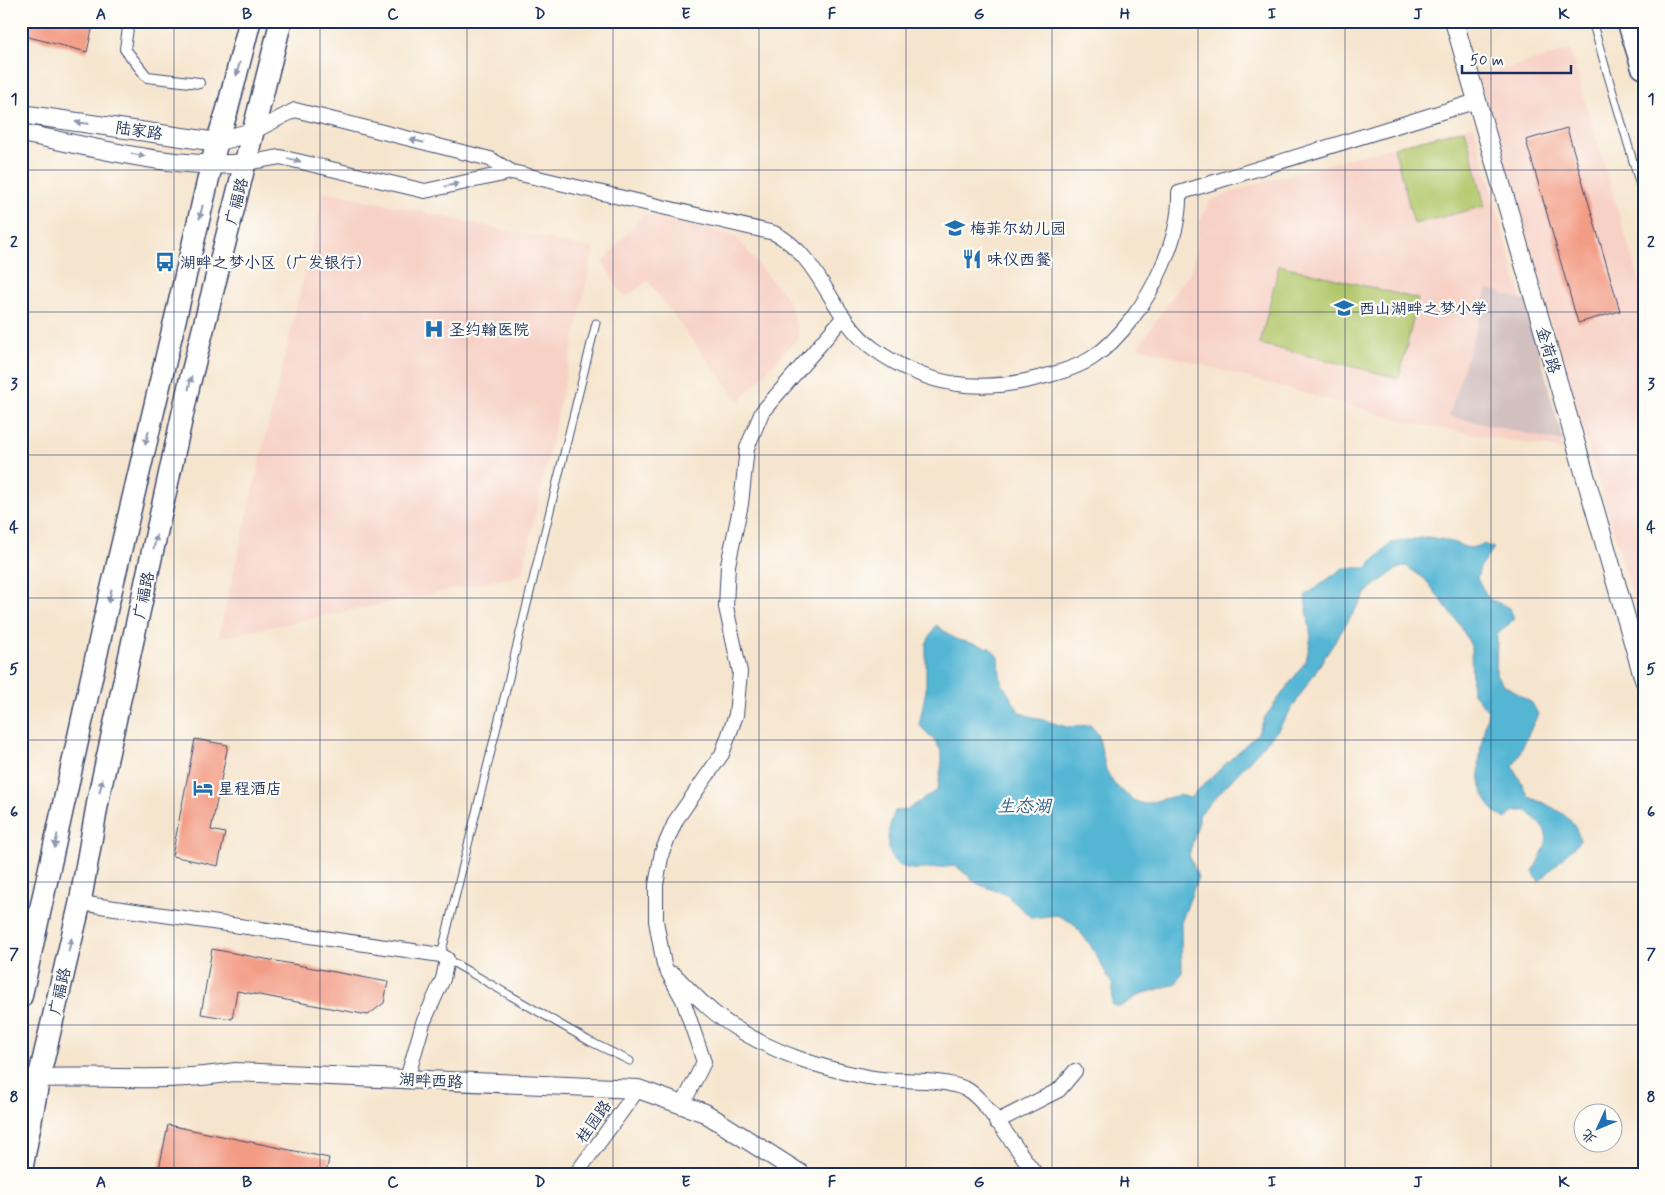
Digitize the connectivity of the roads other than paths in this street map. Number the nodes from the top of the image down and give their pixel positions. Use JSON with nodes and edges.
{"nodes":[{"id":1,"x":129,"y":21,"type":"edge"},
{"id":2,"x":250,"y":21,"type":"edge"},
{"id":3,"x":281,"y":21,"type":"edge"},
{"id":4,"x":1454,"y":21,"type":"edge"},
{"id":5,"x":1592,"y":21,"type":"edge"},
{"id":6,"x":1630,"y":21,"type":"edge"},
{"id":7,"x":1644,"y":66,"type":"edge"},
{"id":8,"x":199,"y":83,"type":"dead end"},
{"id":9,"x":1477,"y":101,"type":"junction"},
{"id":10,"x":21,"y":114,"type":"edge"},
{"id":11,"x":255,"y":131,"type":"junction"},
{"id":12,"x":21,"y":133,"type":"edge"},
{"id":13,"x":217,"y":142,"type":"junction"},
{"id":14,"x":246,"y":163,"type":"junction"},
{"id":15,"x":213,"y":165,"type":"junction"},
{"id":16,"x":512,"y":172,"type":"junction"},
{"id":17,"x":1644,"y":199,"type":"edge"},
{"id":18,"x":843,"y":318,"type":"junction"},
{"id":19,"x":596,"y":323,"type":"dead end"},
{"id":20,"x":1644,"y":680,"type":"edge"},
{"id":21,"x":80,"y":903,"type":"junction"},
{"id":22,"x":444,"y":957,"type":"junction"},
{"id":23,"x":664,"y":965,"type":"junction"},
{"id":24,"x":21,"y":997,"type":"edge"},
{"id":25,"x":630,"y":1061,"type":"dead end"},
{"id":26,"x":1075,"y":1071,"type":"dead end"},
{"id":27,"x":30,"y":1078,"type":"edge"},
{"id":28,"x":407,"y":1079,"type":"junction"},
{"id":29,"x":638,"y":1089,"type":"junction"},
{"id":30,"x":683,"y":1104,"type":"junction"},
{"id":31,"x":996,"y":1122,"type":"junction"},
{"id":32,"x":21,"y":1172,"type":"edge"},
{"id":33,"x":576,"y":1174,"type":"edge"},
{"id":34,"x":802,"y":1174,"type":"edge"},
{"id":35,"x":1036,"y":1174,"type":"edge"}],
"edges":[{"from":1,"to":8,"type":"street"},
{"from":2,"to":13,"type":"main road","name":"广福路","one_way":true},
{"from":3,"to":11,"type":"main road","name":"广福路"},
{"from":4,"to":9,"type":"street","name":"金荷路"},
{"from":5,"to":17,"type":"lane"},
{"from":6,"to":7,"type":"highway"},
{"from":9,"to":18,"type":"street"},
{"from":9,"to":20,"type":"street","name":"金荷路"},
{"from":13,"to":10,"type":"street","name":"陆家路","one_way":true},
{"from":11,"to":13,"type":"street","name":"陆家路"},
{"from":11,"to":14,"type":"main road","name":"广福路"},
{"from":16,"to":11,"type":"street","one_way":true},
{"from":12,"to":15,"type":"street","name":"陆家路","one_way":true},
{"from":13,"to":15,"type":"main road","name":"广福路"},
{"from":14,"to":15,"type":"street","name":"陆家路"},
{"from":14,"to":16,"type":"street","one_way":true},
{"from":21,"to":14,"type":"main road","name":"广福路","one_way":true},
{"from":15,"to":24,"type":"main road","name":"广福路","one_way":true},
{"from":16,"to":18,"type":"street"},
{"from":18,"to":23,"type":"street"},
{"from":19,"to":22,"type":"lane"},
{"from":21,"to":22,"type":"street"},
{"from":27,"to":21,"type":"main road","name":"广福路","one_way":true},
{"from":22,"to":25,"type":"lane"},
{"from":22,"to":28,"type":"street"},
{"from":23,"to":30,"type":"street"},
{"from":23,"to":31,"type":"street"},
{"from":26,"to":31,"type":"street"},
{"from":27,"to":28,"type":"street","name":"湖畔西路"},
{"from":27,"to":32,"type":"main road","name":"广福路"},
{"from":28,"to":29,"type":"street","name":"湖畔西路"},
{"from":29,"to":30,"type":"street","name":"湖畔西路"},
{"from":29,"to":33,"type":"street","name":"桂园路"},
{"from":30,"to":34,"type":"street","name":"湖畔西路"},
{"from":31,"to":35,"type":"street"}]}
